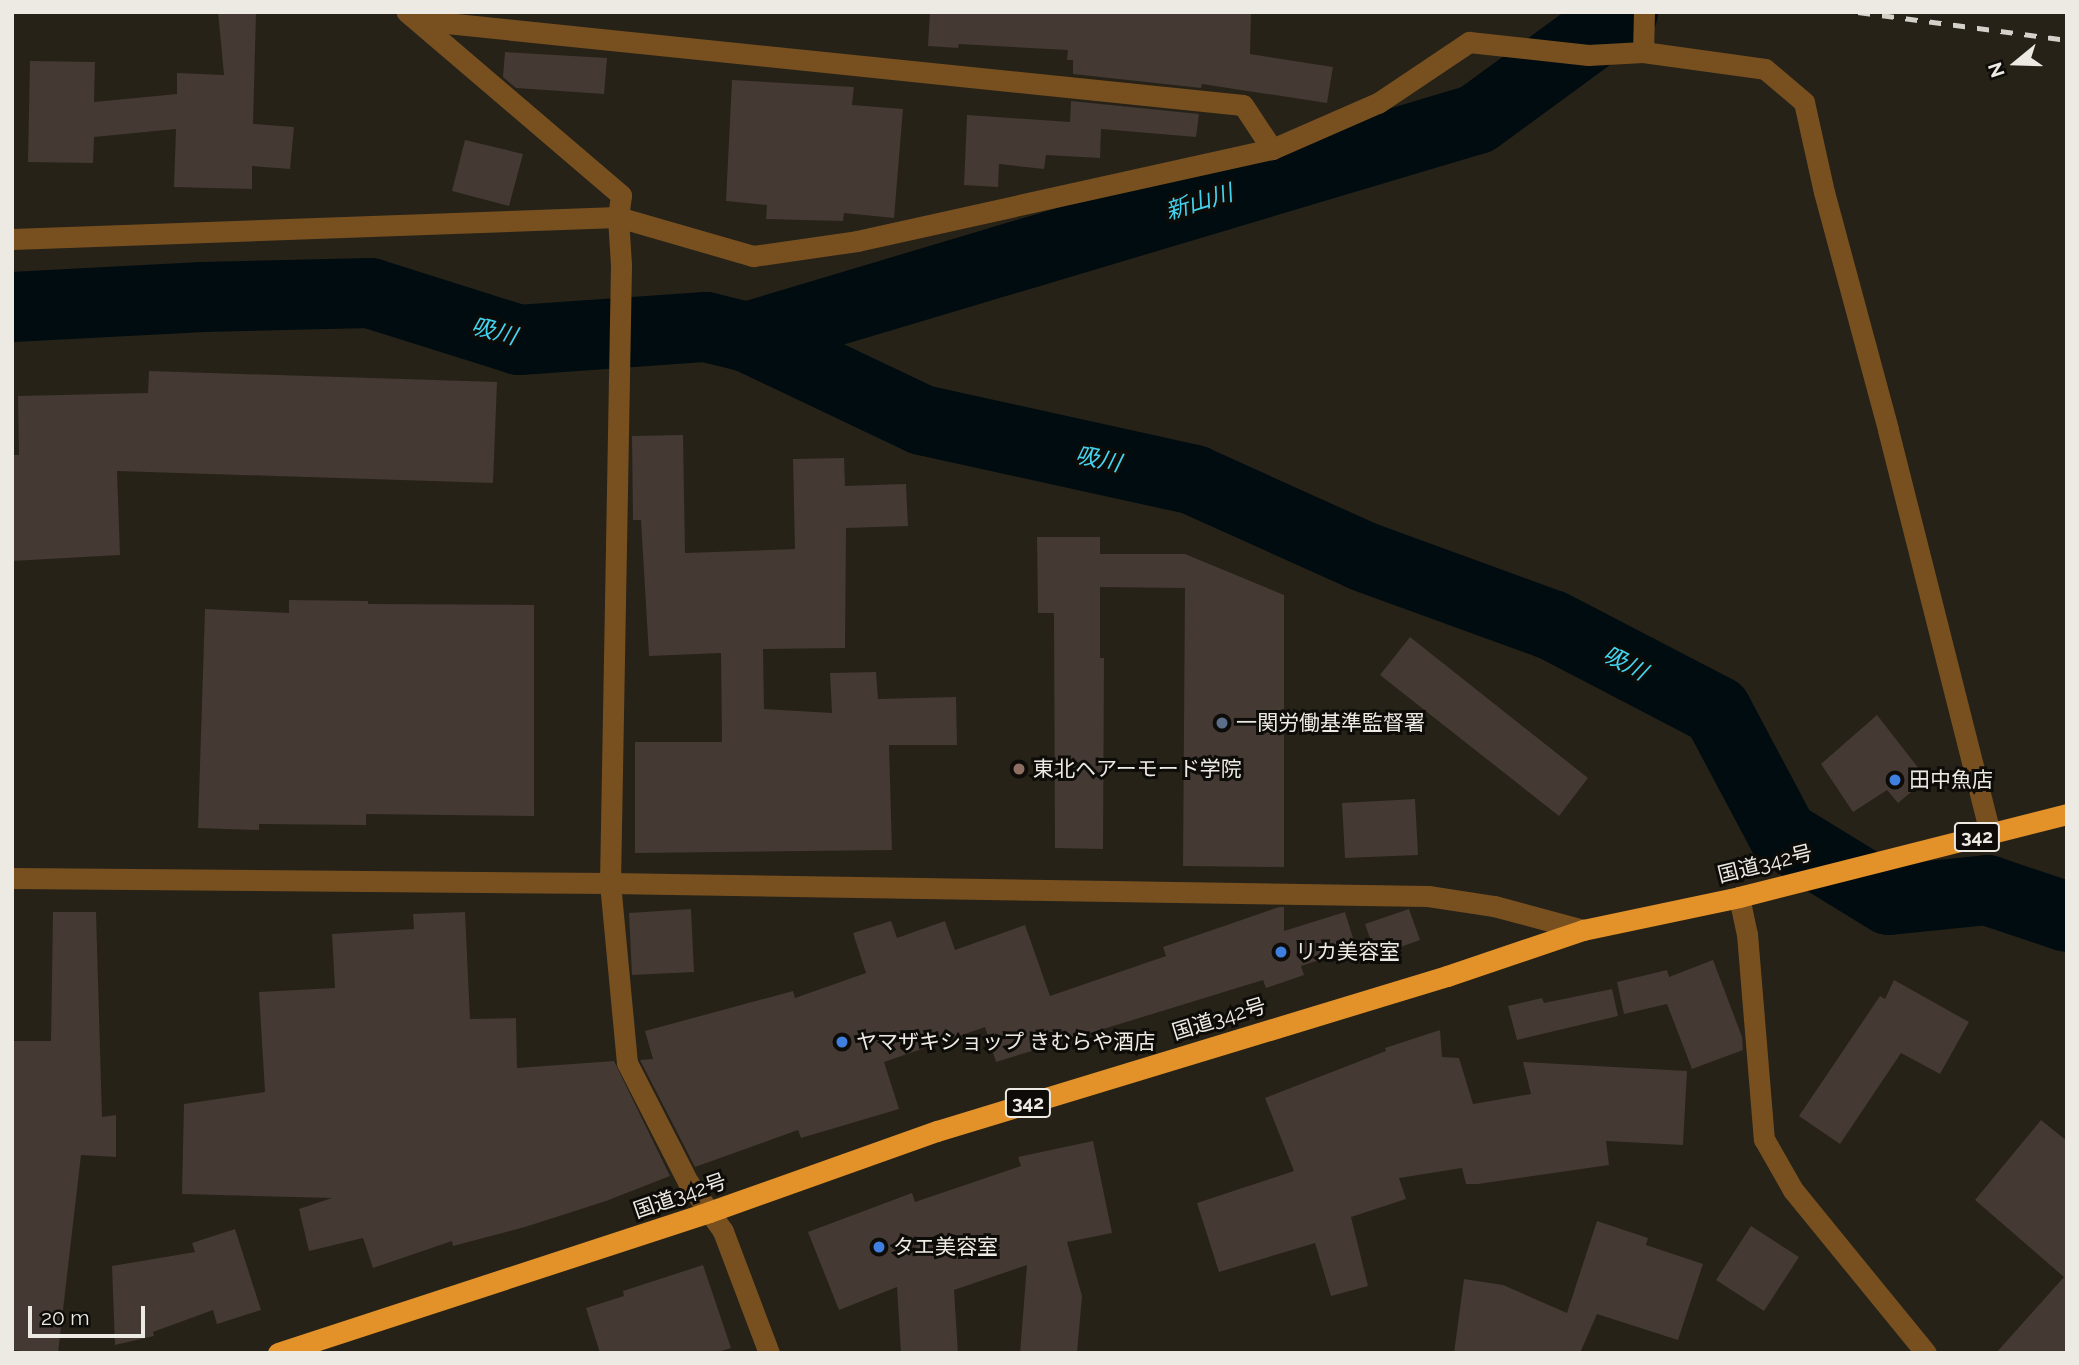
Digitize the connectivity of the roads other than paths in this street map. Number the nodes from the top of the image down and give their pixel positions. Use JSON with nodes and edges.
{"nodes":[{"id":1,"x":412,"y":16,"type":"edge"},
{"id":2,"x":1644,"y":16,"type":"edge"},
{"id":3,"x":1643,"y":52,"type":"junction"},
{"id":4,"x":1272,"y":149,"type":"junction"},
{"id":5,"x":618,"y":217,"type":"junction"},
{"id":6,"x":12,"y":239,"type":"edge"},
{"id":7,"x":2067,"y":814,"type":"edge"},
{"id":8,"x":1990,"y":833,"type":"junction"},
{"id":9,"x":12,"y":878,"type":"edge"},
{"id":10,"x":610,"y":883,"type":"junction"},
{"id":11,"x":1739,"y":897,"type":"junction"},
{"id":12,"x":1583,"y":930,"type":"junction"},
{"id":13,"x":709,"y":1212,"type":"junction"},
{"id":14,"x":295,"y":1351,"type":"edge"},
{"id":15,"x":769,"y":1353,"type":"edge"},
{"id":16,"x":1926,"y":1353,"type":"edge"}],
"edges":[{"from":1,"to":4,"type":"street"},
{"from":1,"to":5,"type":"street"},
{"from":2,"to":3,"type":"street"},
{"from":3,"to":4,"type":"street"},
{"from":3,"to":8,"type":"street"},
{"from":4,"to":5,"type":"street"},
{"from":5,"to":6,"type":"street"},
{"from":5,"to":10,"type":"street"},
{"from":7,"to":8,"type":"highway","name":"国道342号","number":"342"},
{"from":8,"to":11,"type":"highway","name":"国道342号","number":"342"},
{"from":9,"to":10,"type":"street"},
{"from":10,"to":12,"type":"street"},
{"from":10,"to":13,"type":"street"},
{"from":11,"to":12,"type":"highway","name":"国道342号","number":"342"},
{"from":11,"to":16,"type":"street"},
{"from":12,"to":13,"type":"highway","name":"国道342号","number":"342"},
{"from":13,"to":14,"type":"highway","name":"国道342号","number":"342"},
{"from":13,"to":15,"type":"street"}]}
